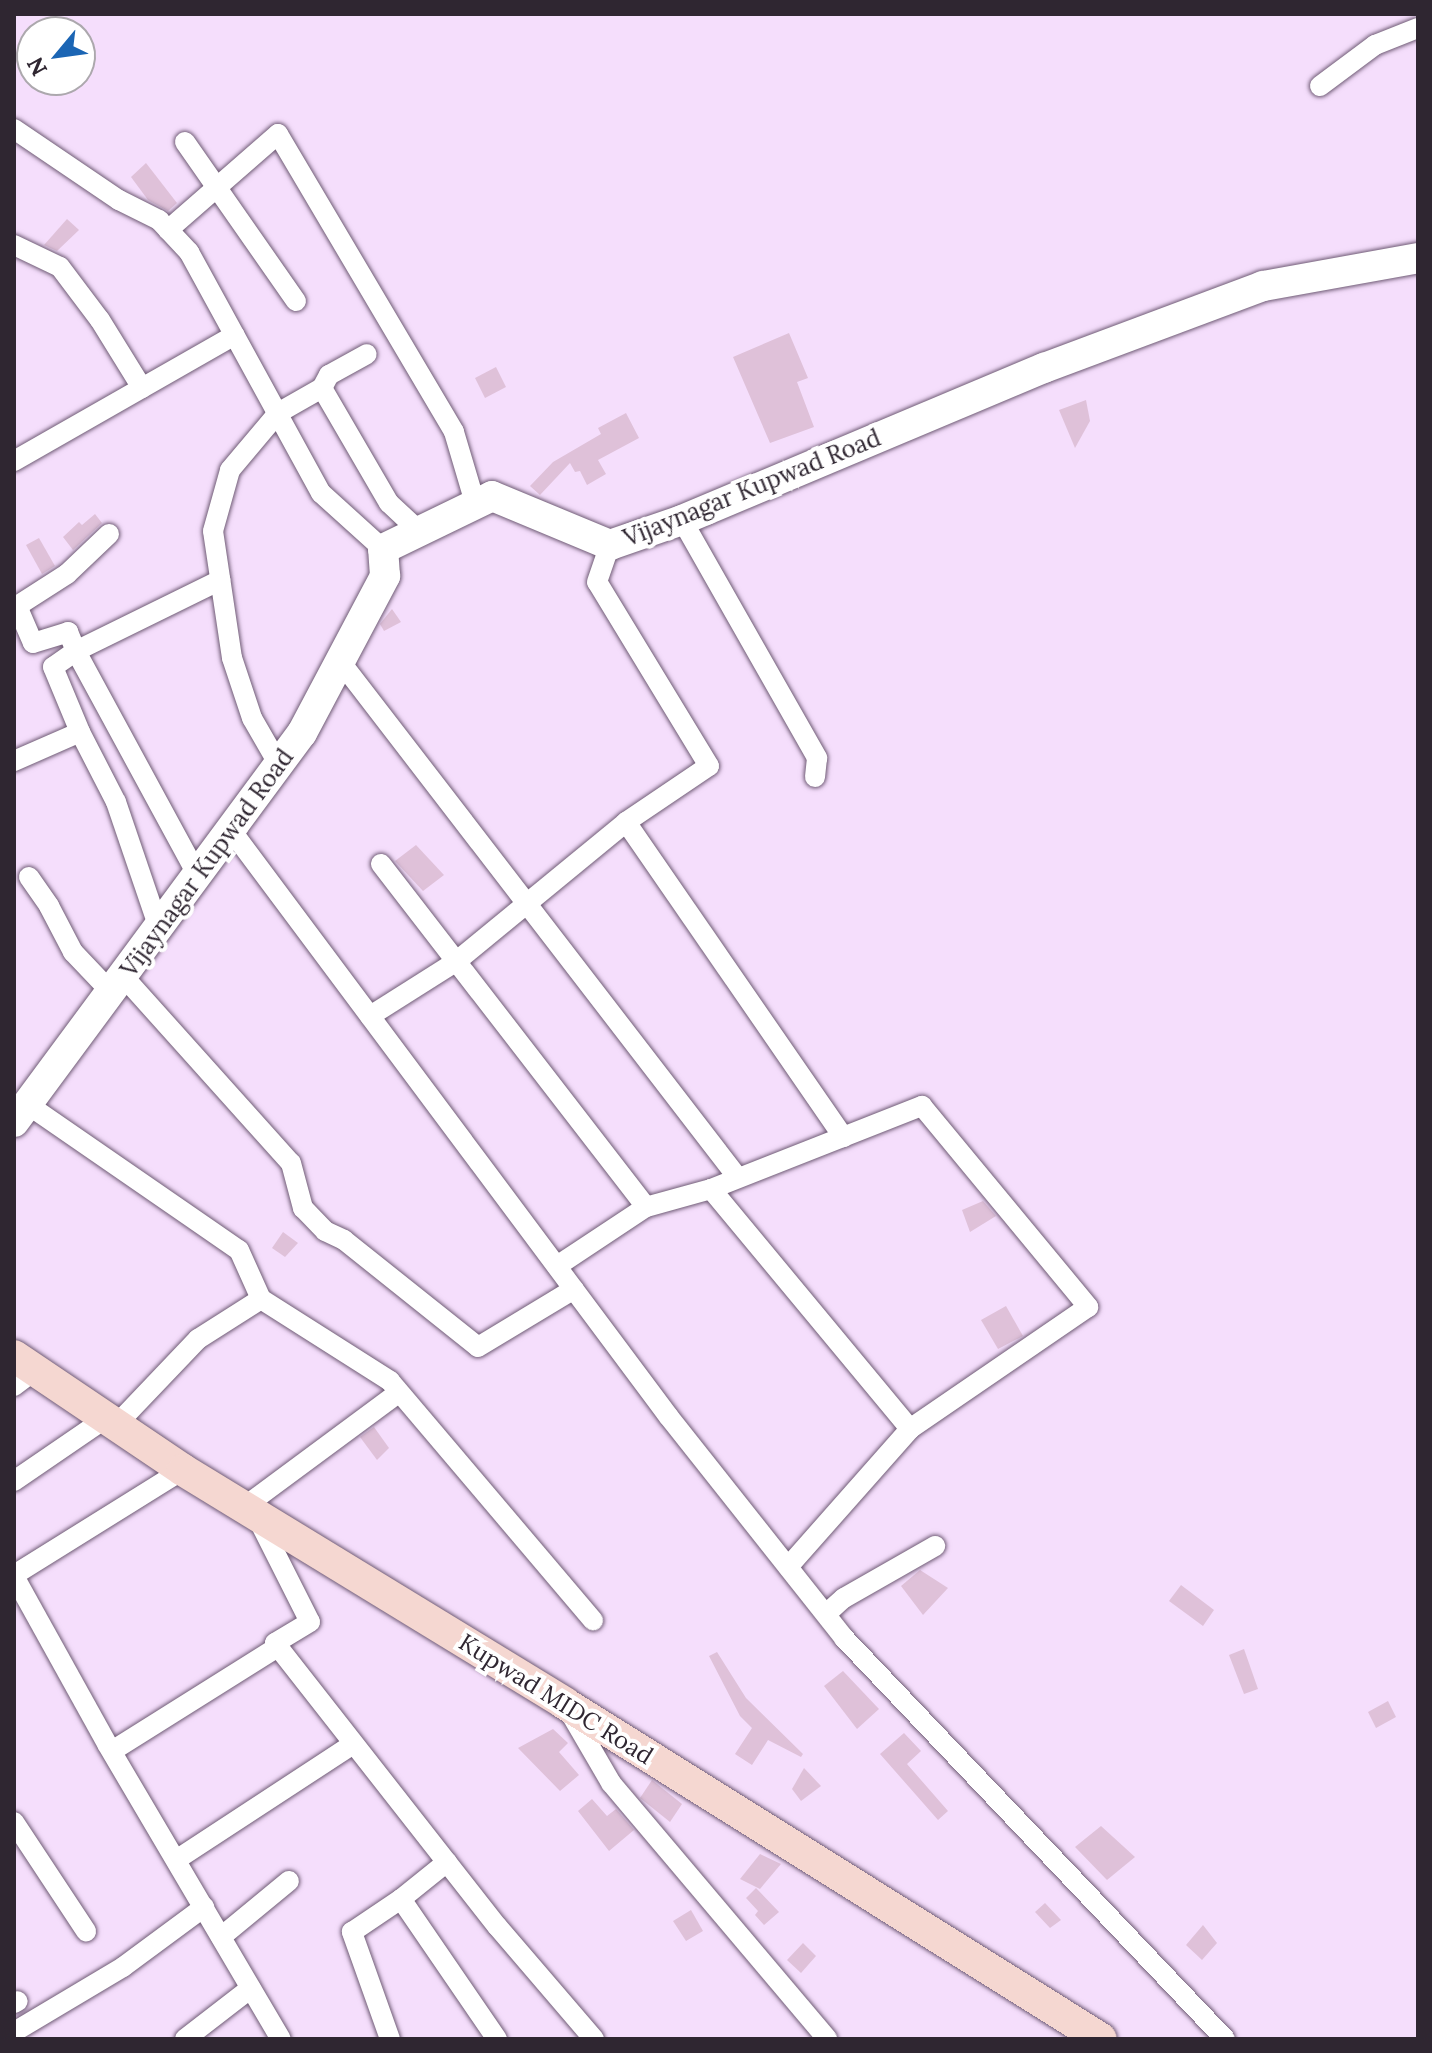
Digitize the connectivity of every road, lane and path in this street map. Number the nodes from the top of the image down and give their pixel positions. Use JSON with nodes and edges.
{"nodes":[{"id":1,"x":1418,"y":28,"type":"edge"},
{"id":2,"x":1320,"y":86,"type":"dead end"},
{"id":3,"x":14,"y":129,"type":"edge"},
{"id":4,"x":185,"y":142,"type":"dead end"},
{"id":5,"x":217,"y":185,"type":"junction"},
{"id":6,"x":168,"y":230,"type":"junction"},
{"id":7,"x":14,"y":245,"type":"edge"},
{"id":8,"x":1418,"y":258,"type":"edge"},
{"id":9,"x":296,"y":301,"type":"dead end"},
{"id":10,"x":235,"y":335,"type":"junction"},
{"id":11,"x":367,"y":354,"type":"dead end"},
{"id":12,"x":142,"y":388,"type":"junction"},
{"id":13,"x":322,"y":388,"type":"junction"},
{"id":14,"x":278,"y":413,"type":"junction"},
{"id":15,"x":14,"y":461,"type":"edge"},
{"id":16,"x":475,"y":503,"type":"junction"},
{"id":17,"x":682,"y":520,"type":"junction"},
{"id":18,"x":417,"y":529,"type":"junction"},
{"id":19,"x":109,"y":534,"type":"dead end"},
{"id":20,"x":610,"y":545,"type":"junction"},
{"id":21,"x":383,"y":549,"type":"junction"},
{"id":22,"x":220,"y":580,"type":"junction"},
{"id":23,"x":15,"y":607,"type":"edge"},
{"id":24,"x":76,"y":651,"type":"junction"},
{"id":25,"x":340,"y":661,"type":"junction"},
{"id":26,"x":80,"y":732,"type":"junction"},
{"id":27,"x":14,"y":761,"type":"edge"},
{"id":28,"x":279,"y":765,"type":"junction"},
{"id":29,"x":815,"y":777,"type":"dead end"},
{"id":30,"x":626,"y":822,"type":"junction"},
{"id":31,"x":231,"y":830,"type":"junction"},
{"id":32,"x":381,"y":864,"type":"dead end"},
{"id":33,"x":198,"y":876,"type":"junction"},
{"id":34,"x":29,"y":877,"type":"dead end"},
{"id":35,"x":527,"y":903,"type":"junction"},
{"id":36,"x":159,"y":928,"type":"junction"},
{"id":37,"x":457,"y":961,"type":"junction"},
{"id":38,"x":117,"y":984,"type":"junction"},
{"id":39,"x":370,"y":1016,"type":"junction"},
{"id":40,"x":21,"y":1113,"type":"edge"},
{"id":41,"x":843,"y":1137,"type":"junction"},
{"id":42,"x":738,"y":1178,"type":"junction"},
{"id":43,"x":711,"y":1189,"type":"junction"},
{"id":44,"x":646,"y":1207,"type":"junction"},
{"id":45,"x":557,"y":1266,"type":"junction"},
{"id":46,"x":574,"y":1289,"type":"junction"},
{"id":47,"x":261,"y":1299,"type":"junction"},
{"id":48,"x":21,"y":1371,"type":"edge"},
{"id":49,"x":398,"y":1393,"type":"junction"},
{"id":50,"x":111,"y":1422,"type":"junction"},
{"id":51,"x":910,"y":1429,"type":"junction"},
{"id":52,"x":183,"y":1470,"type":"junction"},
{"id":53,"x":14,"y":1481,"type":"edge"},
{"id":54,"x":250,"y":1511,"type":"junction"},
{"id":55,"x":935,"y":1546,"type":"dead end"},
{"id":56,"x":788,"y":1567,"type":"junction"},
{"id":57,"x":14,"y":1576,"type":"edge"},
{"id":58,"x":826,"y":1614,"type":"junction"},
{"id":59,"x":593,"y":1620,"type":"dead end"},
{"id":60,"x":278,"y":1647,"type":"junction"},
{"id":61,"x":564,"y":1703,"type":"junction"},
{"id":62,"x":353,"y":1744,"type":"junction"},
{"id":63,"x":112,"y":1751,"type":"junction"},
{"id":64,"x":14,"y":1822,"type":"edge"},
{"id":65,"x":176,"y":1860,"type":"junction"},
{"id":66,"x":447,"y":1862,"type":"junction"},
{"id":67,"x":289,"y":1881,"type":"dead end"},
{"id":68,"x":401,"y":1899,"type":"junction"},
{"id":69,"x":204,"y":1907,"type":"junction"},
{"id":70,"x":86,"y":1931,"type":"dead end"},
{"id":71,"x":221,"y":1937,"type":"junction"},
{"id":72,"x":251,"y":1988,"type":"junction"},
{"id":73,"x":14,"y":2032,"type":"edge"},
{"id":74,"x":185,"y":2039,"type":"edge"},
{"id":75,"x":281,"y":2039,"type":"edge"},
{"id":76,"x":390,"y":2039,"type":"edge"},
{"id":77,"x":497,"y":2039,"type":"edge"},
{"id":78,"x":594,"y":2039,"type":"edge"},
{"id":79,"x":827,"y":2039,"type":"edge"},
{"id":80,"x":1101,"y":2039,"type":"edge"},
{"id":81,"x":1225,"y":2039,"type":"edge"}],
"edges":[{"from":1,"to":2,"type":"street"},
{"from":3,"to":6,"type":"street"},
{"from":4,"to":5,"type":"street"},
{"from":5,"to":6,"type":"street"},
{"from":5,"to":9,"type":"street"},
{"from":5,"to":16,"type":"street"},
{"from":6,"to":10,"type":"street"},
{"from":7,"to":12,"type":"street"},
{"from":8,"to":17,"type":"street","name":"Vijaynagar Kupwad Road"},
{"from":10,"to":12,"type":"street"},
{"from":10,"to":14,"type":"street"},
{"from":11,"to":13,"type":"street"},
{"from":12,"to":15,"type":"street"},
{"from":13,"to":14,"type":"street"},
{"from":13,"to":18,"type":"street"},
{"from":14,"to":21,"type":"street"},
{"from":14,"to":22,"type":"street"},
{"from":16,"to":18,"type":"street","name":"Vijaynagar Kupwad Road"},
{"from":16,"to":20,"type":"street","name":"Vijaynagar Kupwad Road"},
{"from":17,"to":20,"type":"street","name":"Vijaynagar Kupwad Road"},
{"from":17,"to":29,"type":"street"},
{"from":18,"to":21,"type":"street","name":"Vijaynagar Kupwad Road"},
{"from":19,"to":23,"type":"street"},
{"from":20,"to":30,"type":"street"},
{"from":21,"to":25,"type":"street","name":"Vijaynagar Kupwad Road"},
{"from":22,"to":24,"type":"street"},
{"from":22,"to":28,"type":"street"},
{"from":23,"to":24,"type":"street"},
{"from":24,"to":26,"type":"street"},
{"from":24,"to":33,"type":"street"},
{"from":25,"to":28,"type":"street","name":"Vijaynagar Kupwad Road"},
{"from":25,"to":35,"type":"street"},
{"from":26,"to":27,"type":"street"},
{"from":26,"to":36,"type":"street"},
{"from":28,"to":31,"type":"street","name":"Vijaynagar Kupwad Road"},
{"from":30,"to":35,"type":"street"},
{"from":30,"to":41,"type":"street"},
{"from":31,"to":33,"type":"street","name":"Vijaynagar Kupwad Road"},
{"from":31,"to":39,"type":"street"},
{"from":32,"to":37,"type":"street"},
{"from":33,"to":36,"type":"street","name":"Vijaynagar Kupwad Road"},
{"from":34,"to":38,"type":"street"},
{"from":35,"to":37,"type":"street"},
{"from":35,"to":42,"type":"street"},
{"from":36,"to":38,"type":"street","name":"Vijaynagar Kupwad Road"},
{"from":37,"to":39,"type":"street"},
{"from":37,"to":44,"type":"street"},
{"from":38,"to":40,"type":"street","name":"Vijaynagar Kupwad Road"},
{"from":38,"to":46,"type":"street"},
{"from":39,"to":45,"type":"street"},
{"from":40,"to":47,"type":"street"},
{"from":41,"to":42,"type":"street"},
{"from":41,"to":51,"type":"street"},
{"from":42,"to":43,"type":"street"},
{"from":43,"to":44,"type":"street"},
{"from":43,"to":51,"type":"street"},
{"from":44,"to":45,"type":"street"},
{"from":45,"to":46,"type":"street"},
{"from":46,"to":56,"type":"street"},
{"from":47,"to":49,"type":"street"},
{"from":47,"to":50,"type":"street"},
{"from":48,"to":50,"type":"main road","name":"Kupwad MIDC Road"},
{"from":49,"to":54,"type":"street"},
{"from":49,"to":59,"type":"street"},
{"from":50,"to":52,"type":"main road","name":"Kupwad MIDC Road"},
{"from":50,"to":53,"type":"street"},
{"from":51,"to":56,"type":"street"},
{"from":52,"to":54,"type":"main road","name":"Kupwad MIDC Road"},
{"from":52,"to":57,"type":"street"},
{"from":54,"to":60,"type":"street"},
{"from":54,"to":61,"type":"main road","name":"Kupwad MIDC Road"},
{"from":55,"to":58,"type":"street"},
{"from":56,"to":58,"type":"street"},
{"from":57,"to":63,"type":"street"},
{"from":58,"to":81,"type":"street"},
{"from":60,"to":62,"type":"street"},
{"from":60,"to":63,"type":"street"},
{"from":61,"to":79,"type":"street"},
{"from":61,"to":80,"type":"main road","name":"Kupwad MIDC Road"},
{"from":62,"to":65,"type":"street"},
{"from":62,"to":66,"type":"street"},
{"from":63,"to":65,"type":"street"},
{"from":64,"to":70,"type":"street"},
{"from":65,"to":69,"type":"street"},
{"from":66,"to":68,"type":"street"},
{"from":66,"to":78,"type":"street"},
{"from":67,"to":71,"type":"street"},
{"from":68,"to":76,"type":"street"},
{"from":68,"to":77,"type":"street"},
{"from":69,"to":71,"type":"street"},
{"from":69,"to":73,"type":"street"},
{"from":71,"to":72,"type":"street"},
{"from":72,"to":74,"type":"street"},
{"from":72,"to":75,"type":"street"}]}
